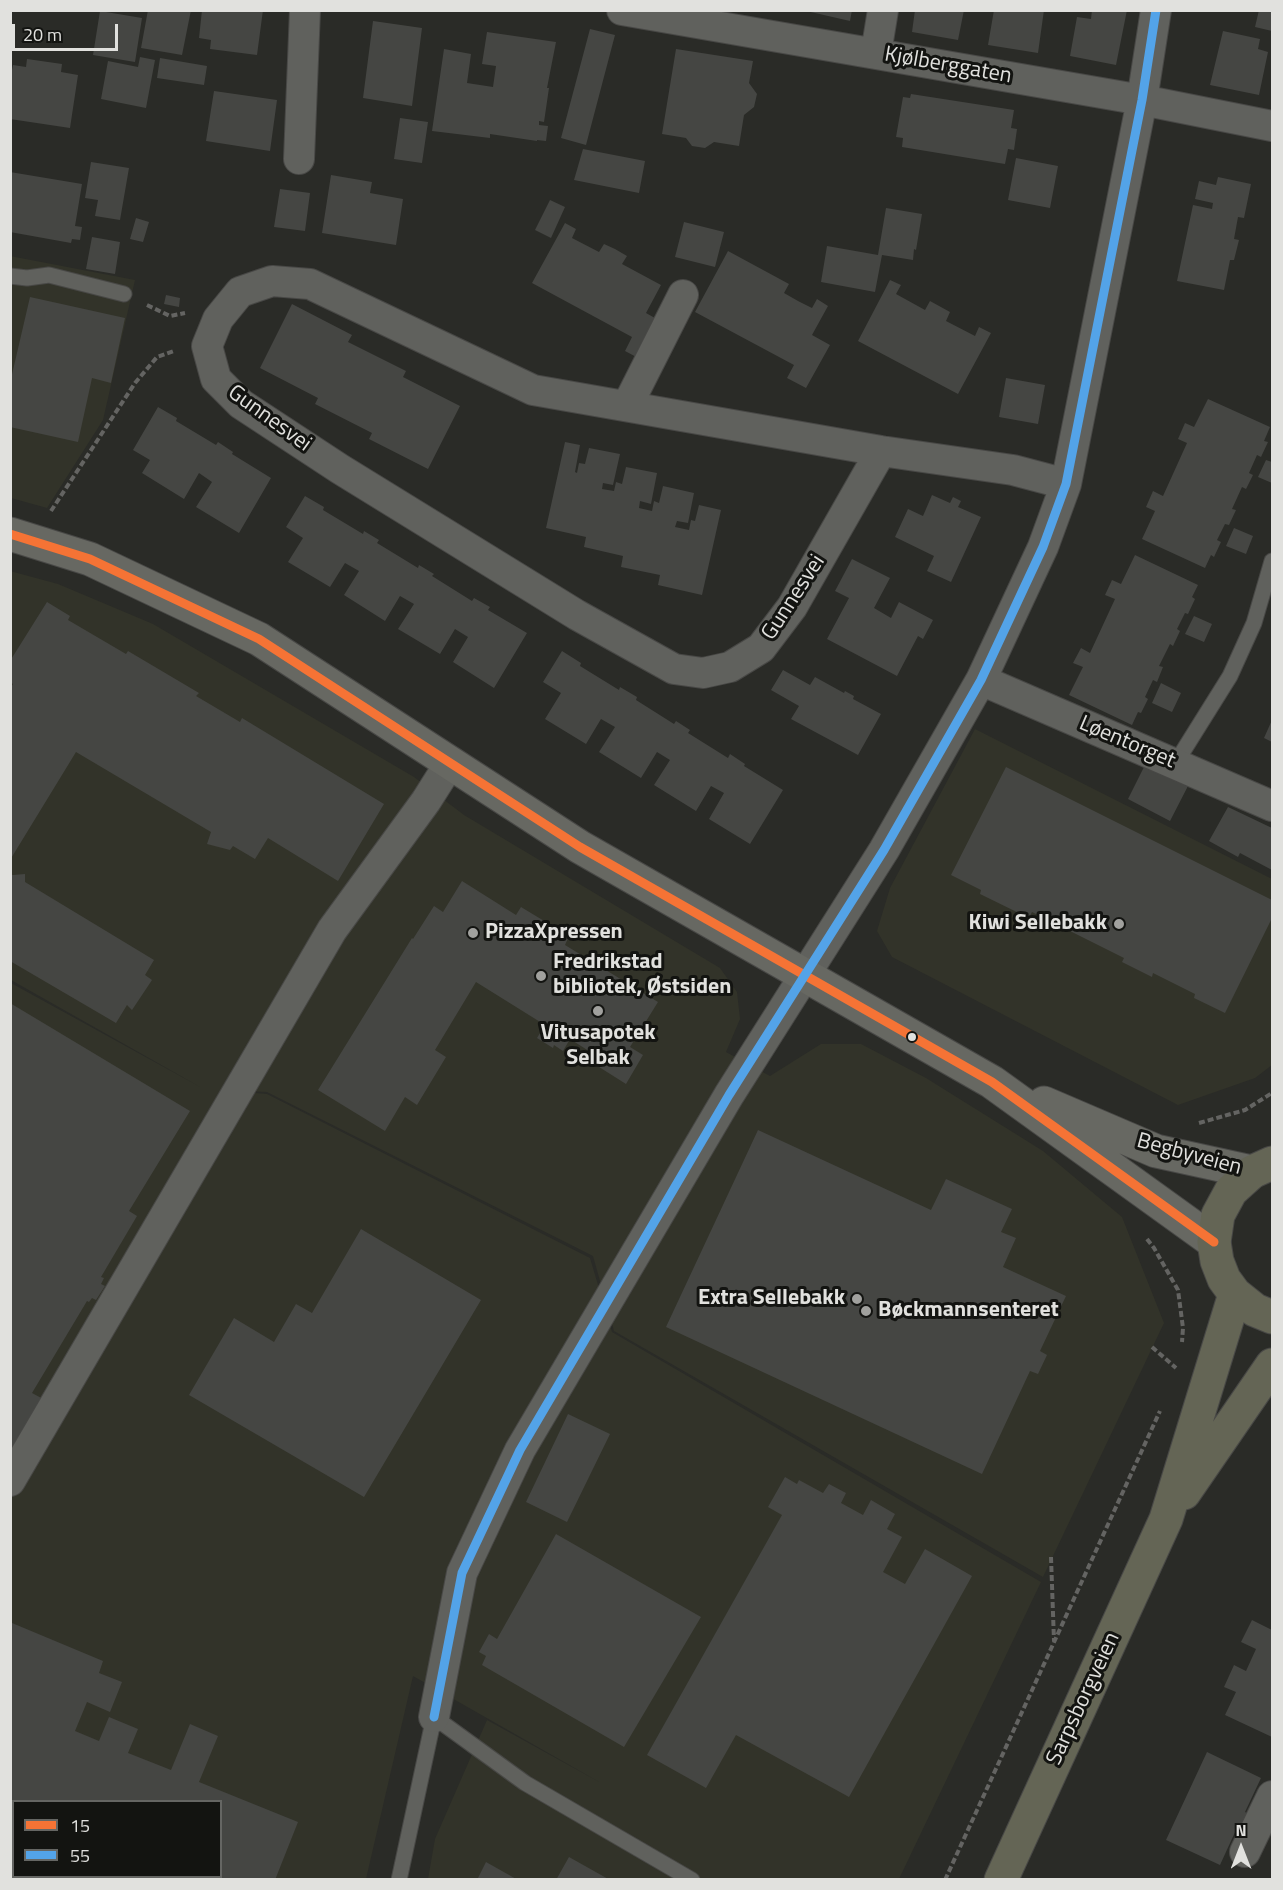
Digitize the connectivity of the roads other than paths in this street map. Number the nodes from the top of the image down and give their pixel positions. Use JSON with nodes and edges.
{"nodes":[{"id":1,"x":305,"y":10,"type":"edge"},
{"id":2,"x":622,"y":10,"type":"edge"},
{"id":3,"x":883,"y":10,"type":"edge"},
{"id":4,"x":1156,"y":10,"type":"edge"},
{"id":5,"x":876,"y":53,"type":"junction"},
{"id":6,"x":1142,"y":100,"type":"junction"},
{"id":7,"x":1272,"y":126,"type":"edge"},
{"id":8,"x":299,"y":159,"type":"dead end"},
{"id":9,"x":10,"y":276,"type":"edge"},
{"id":10,"x":124,"y":294,"type":"road end"},
{"id":11,"x":683,"y":295,"type":"dead end"},
{"id":12,"x":627,"y":406,"type":"junction"},
{"id":13,"x":881,"y":451,"type":"junction"},
{"id":14,"x":1066,"y":484,"type":"junction"},
{"id":15,"x":21,"y":538,"type":"edge"},
{"id":16,"x":1272,"y":561,"type":"edge"},
{"id":17,"x":981,"y":680,"type":"junction"},
{"id":18,"x":450,"y":763,"type":"junction"},
{"id":19,"x":1175,"y":764,"type":"junction"},
{"id":20,"x":1272,"y":806,"type":"edge"},
{"id":21,"x":805,"y":976,"type":"junction"},
{"id":22,"x":992,"y":1082,"type":"junction"},
{"id":23,"x":1262,"y":1168,"type":"edge"},
{"id":24,"x":1214,"y":1242,"type":"junction"},
{"id":25,"x":1235,"y":1294,"type":"junction"},
{"id":26,"x":1272,"y":1317,"type":"edge"},
{"id":27,"x":1272,"y":1365,"type":"edge"},
{"id":28,"x":10,"y":1481,"type":"edge"},
{"id":29,"x":1166,"y":1519,"type":"junction"},
{"id":30,"x":434,"y":1717,"type":"junction"},
{"id":31,"x":1272,"y":1796,"type":"edge"},
{"id":32,"x":1245,"y":1852,"type":"dead end"},
{"id":33,"x":399,"y":1880,"type":"edge"},
{"id":34,"x":693,"y":1880,"type":"edge"},
{"id":35,"x":1001,"y":1880,"type":"edge"}],
"edges":[{"from":1,"to":8,"type":"street"},
{"from":2,"to":5,"type":"street","name":"Kjølberggaten"},
{"from":3,"to":5,"type":"street"},
{"from":4,"to":6,"type":"street"},
{"from":5,"to":6,"type":"street","name":"Kjølberggaten"},
{"from":6,"to":7,"type":"street","name":"Kjølberggaten"},
{"from":6,"to":14,"type":"street"},
{"from":9,"to":10,"type":"lane"},
{"from":11,"to":12,"type":"street"},
{"from":12,"to":13,"type":"street"},
{"from":12,"to":13,"type":"street","name":"Gunnesvei"},
{"from":13,"to":14,"type":"street"},
{"from":14,"to":17,"type":"street"},
{"from":15,"to":18,"type":"street","name":"Begbyveien"},
{"from":16,"to":19,"type":"lane"},
{"from":17,"to":19,"type":"street","name":"Løentorget"},
{"from":17,"to":21,"type":"street"},
{"from":18,"to":21,"type":"street","name":"Begbyveien"},
{"from":18,"to":28,"type":"street"},
{"from":19,"to":20,"type":"street","name":"Løentorget"},
{"from":21,"to":22,"type":"street","name":"Begbyveien"},
{"from":21,"to":30,"type":"street"},
{"from":22,"to":23,"type":"street","name":"Begbyveien"},
{"from":22,"to":24,"type":"street","name":"Begbyveien"},
{"from":23,"to":24,"type":"highway"},
{"from":24,"to":25,"type":"highway"},
{"from":25,"to":26,"type":"highway"},
{"from":25,"to":29,"type":"highway","name":"Sarpsborgveien"},
{"from":27,"to":29,"type":"highway","name":"Sarpsborgveien"},
{"from":29,"to":35,"type":"highway","name":"Sarpsborgveien"},
{"from":30,"to":33,"type":"lane"},
{"from":30,"to":34,"type":"lane"},
{"from":31,"to":32,"type":"street"}]}
